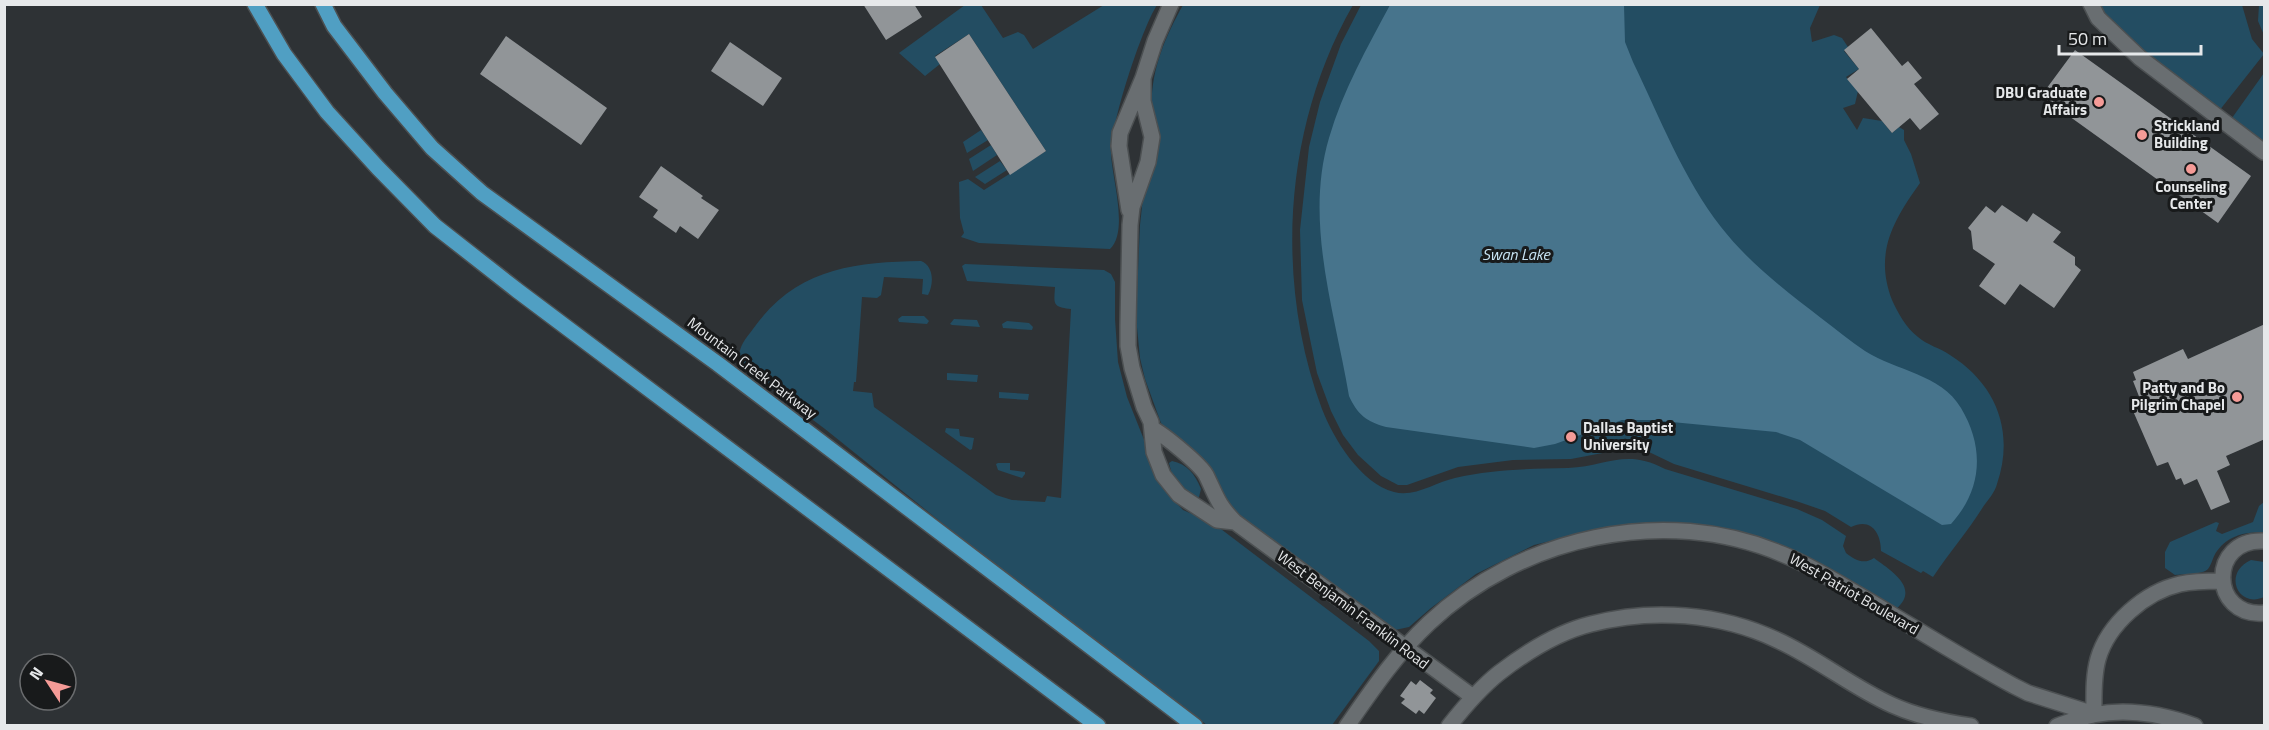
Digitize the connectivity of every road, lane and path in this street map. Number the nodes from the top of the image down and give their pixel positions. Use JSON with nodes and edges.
{"nodes":[{"id":1,"x":255,"y":4,"type":"edge"},
{"id":2,"x":322,"y":4,"type":"edge"},
{"id":3,"x":1171,"y":4,"type":"edge"},
{"id":4,"x":2094,"y":11,"type":"edge"},
{"id":5,"x":1143,"y":78,"type":"junction"},
{"id":6,"x":2265,"y":152,"type":"edge"},
{"id":7,"x":1130,"y":225,"type":"junction"},
{"id":8,"x":1153,"y":429,"type":"junction"},
{"id":9,"x":1235,"y":522,"type":"junction"},
{"id":10,"x":2265,"y":541,"type":"edge"},
{"id":11,"x":2222,"y":581,"type":"junction"},
{"id":12,"x":2265,"y":613,"type":"edge"},
{"id":13,"x":1404,"y":648,"type":"junction"},
{"id":14,"x":1473,"y":697,"type":"junction"},
{"id":15,"x":2090,"y":720,"type":"edge"},
{"id":16,"x":1098,"y":726,"type":"edge"},
{"id":17,"x":1195,"y":726,"type":"edge"},
{"id":18,"x":1347,"y":726,"type":"edge"},
{"id":19,"x":1449,"y":726,"type":"edge"},
{"id":20,"x":1971,"y":726,"type":"edge"},
{"id":21,"x":2057,"y":726,"type":"edge"},
{"id":22,"x":2195,"y":726,"type":"edge"}],
"edges":[{"from":1,"to":16,"type":"main road"},
{"from":2,"to":17,"type":"main road","name":"Mountain Creek Parkway"},
{"from":3,"to":5,"type":"street","name":"West Benjamin Franklin Road"},
{"from":4,"to":6,"type":"street"},
{"from":5,"to":7,"type":"street","name":"West Benjamin Franklin Road"},
{"from":5,"to":7,"type":"street","name":"West Benjamin Franklin Road"},
{"from":7,"to":8,"type":"street","name":"West Benjamin Franklin Road"},
{"from":8,"to":9,"type":"street","name":"West Benjamin Franklin Road"},
{"from":8,"to":9,"type":"street","name":"West Benjamin Franklin Road"},
{"from":9,"to":13,"type":"street","name":"West Benjamin Franklin Road"},
{"from":10,"to":11,"type":"street"},
{"from":11,"to":12,"type":"street"},
{"from":11,"to":15,"type":"street"},
{"from":13,"to":14,"type":"street","name":"West Benjamin Franklin Road"},
{"from":13,"to":15,"type":"street","name":"West Patriot Boulevard"},
{"from":13,"to":18,"type":"street","name":"West Patriot Boulevard"},
{"from":14,"to":19,"type":"street"},
{"from":14,"to":20,"type":"street"},
{"from":15,"to":21,"type":"street","name":"West Patriot Boulevard"},
{"from":15,"to":22,"type":"street","name":"West Patriot Boulevard"}]}
